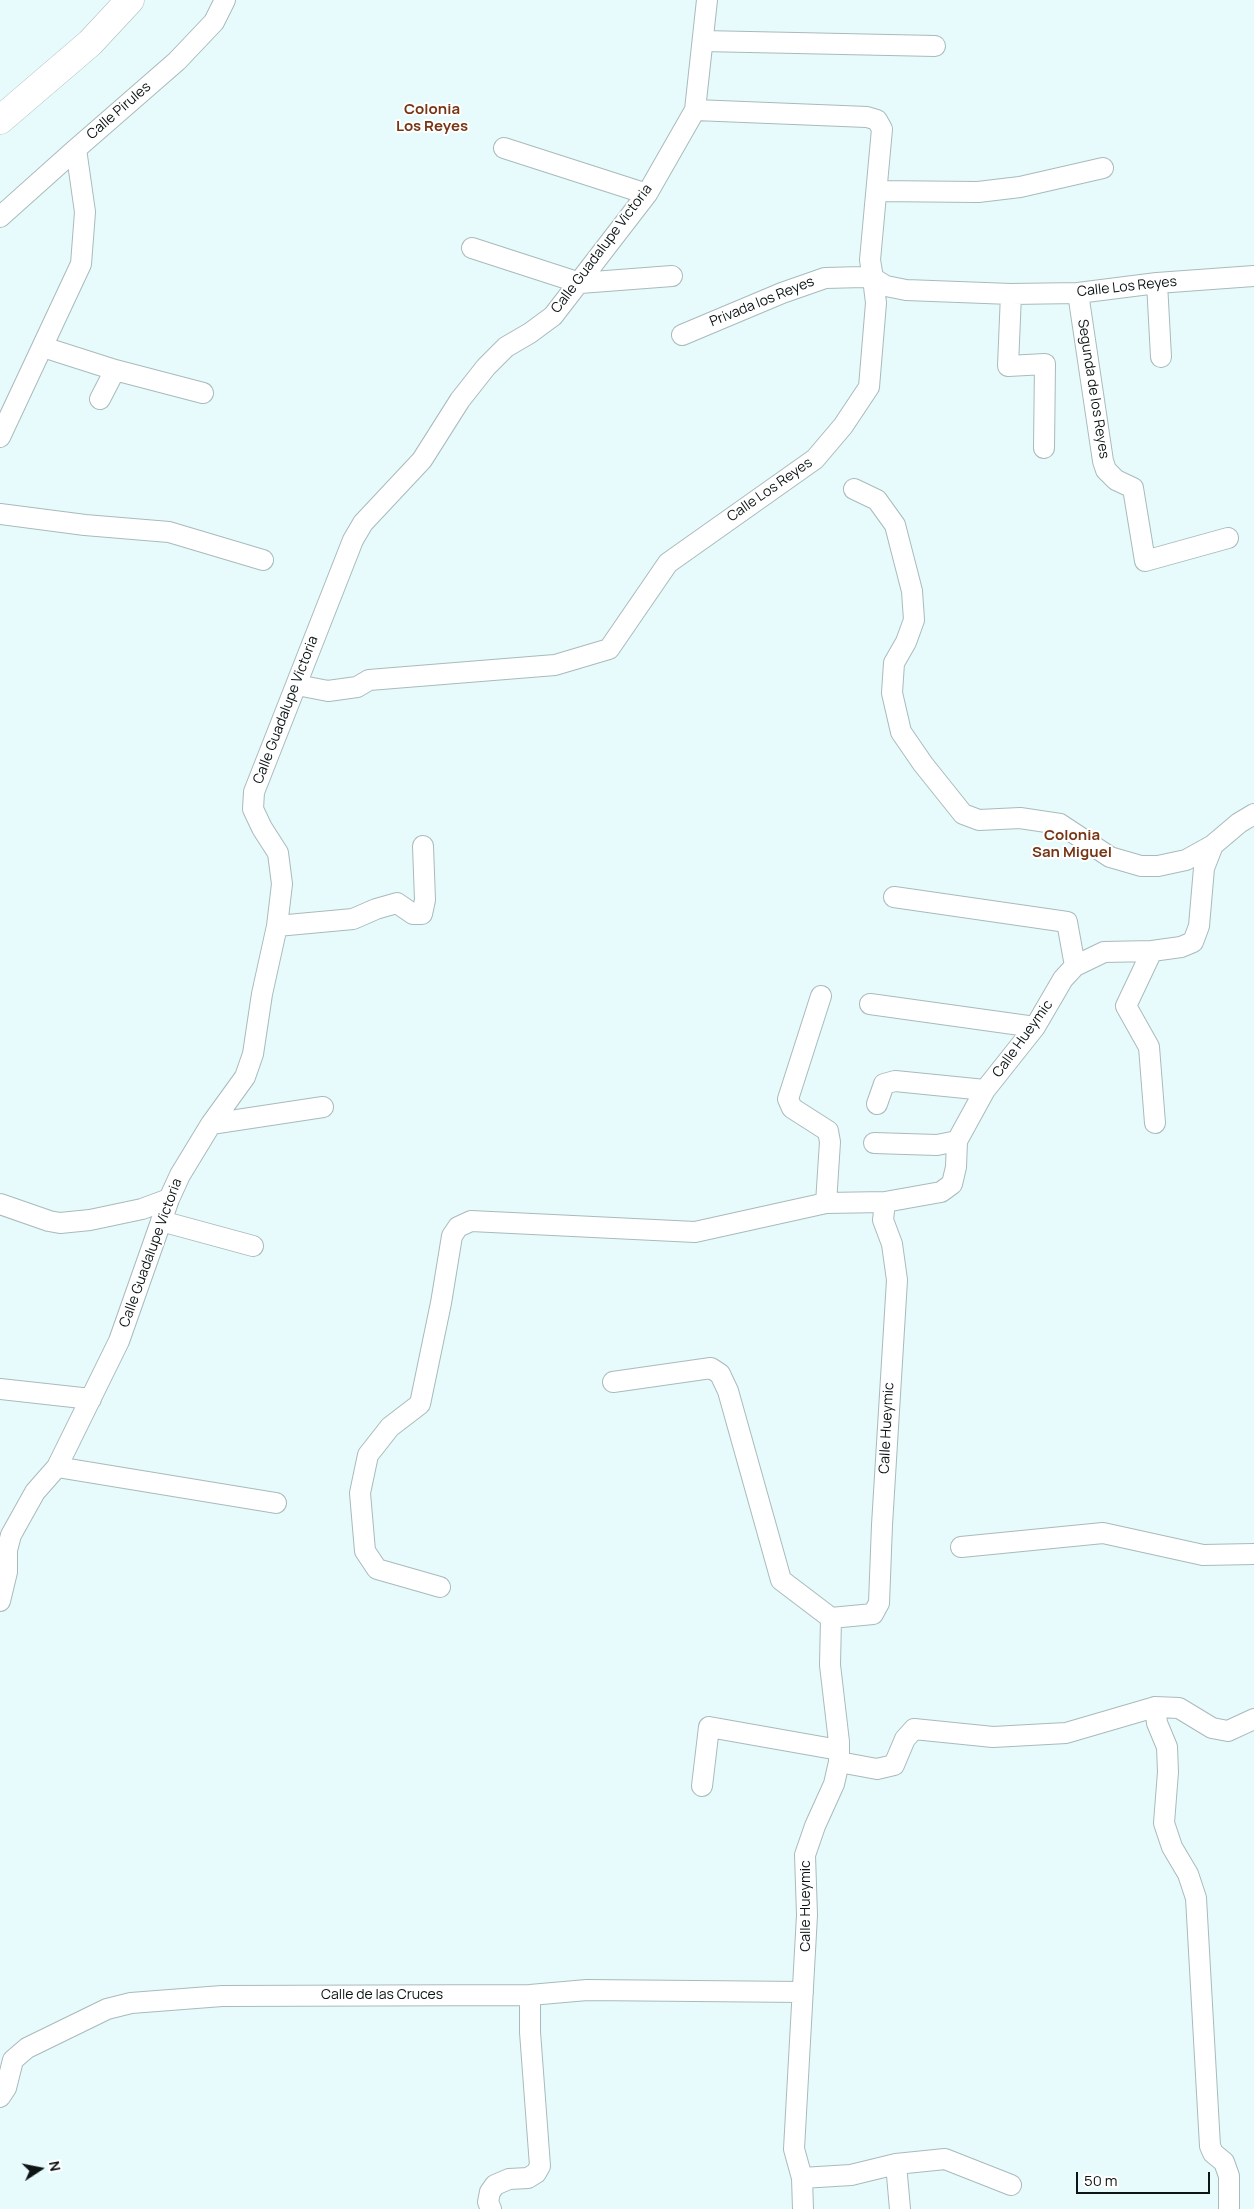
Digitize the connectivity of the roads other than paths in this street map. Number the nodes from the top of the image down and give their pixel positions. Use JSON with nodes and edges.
{"nodes":[{"id":1,"x":130,"y":0,"type":"edge"},
{"id":2,"x":225,"y":0,"type":"edge"},
{"id":3,"x":707,"y":0,"type":"edge"},
{"id":4,"x":703,"y":41,"type":"junction"},
{"id":5,"x":935,"y":46,"type":"dead end"},
{"id":6,"x":695,"y":110,"type":"junction"},
{"id":7,"x":0,"y":120,"type":"edge"},
{"id":8,"x":76,"y":148,"type":"junction"},
{"id":9,"x":504,"y":148,"type":"dead end"},
{"id":10,"x":1103,"y":168,"type":"dead end"},
{"id":11,"x":877,"y":191,"type":"junction"},
{"id":12,"x":646,"y":194,"type":"junction"},
{"id":13,"x":0,"y":217,"type":"edge"},
{"id":14,"x":472,"y":248,"type":"dead end"},
{"id":15,"x":672,"y":276,"type":"dead end"},
{"id":16,"x":1254,"y":276,"type":"edge"},
{"id":17,"x":874,"y":278,"type":"junction"},
{"id":18,"x":580,"y":283,"type":"junction"},
{"id":19,"x":1156,"y":283,"type":"junction"},
{"id":20,"x":1078,"y":293,"type":"junction"},
{"id":21,"x":1011,"y":294,"type":"junction"},
{"id":22,"x":682,"y":335,"type":"dead end"},
{"id":23,"x":43,"y":347,"type":"junction"},
{"id":24,"x":1161,"y":357,"type":"dead end"},
{"id":25,"x":115,"y":370,"type":"junction"},
{"id":26,"x":203,"y":392,"type":"dead end"},
{"id":27,"x":100,"y":399,"type":"dead end"},
{"id":28,"x":0,"y":437,"type":"edge"},
{"id":29,"x":1044,"y":448,"type":"dead end"},
{"id":30,"x":854,"y":489,"type":"dead end"},
{"id":31,"x":0,"y":514,"type":"edge"},
{"id":32,"x":1228,"y":538,"type":"dead end"},
{"id":33,"x":263,"y":560,"type":"dead end"},
{"id":34,"x":297,"y":685,"type":"junction"},
{"id":35,"x":1254,"y":814,"type":"edge"},
{"id":36,"x":1212,"y":845,"type":"junction"},
{"id":37,"x":423,"y":846,"type":"dead end"},
{"id":38,"x":894,"y":897,"type":"dead end"},
{"id":39,"x":277,"y":926,"type":"junction"},
{"id":40,"x":1152,"y":951,"type":"junction"},
{"id":41,"x":1075,"y":966,"type":"junction"},
{"id":42,"x":821,"y":996,"type":"dead end"},
{"id":43,"x":870,"y":1004,"type":"dead end"},
{"id":44,"x":1035,"y":1027,"type":"junction"},
{"id":45,"x":985,"y":1090,"type":"junction"},
{"id":46,"x":876,"y":1104,"type":"dead end"},
{"id":47,"x":323,"y":1107,"type":"dead end"},
{"id":48,"x":1156,"y":1123,"type":"dead end"},
{"id":49,"x":211,"y":1124,"type":"junction"},
{"id":50,"x":958,"y":1141,"type":"junction"},
{"id":51,"x":874,"y":1143,"type":"dead end"},
{"id":52,"x":169,"y":1199,"type":"junction"},
{"id":53,"x":885,"y":1202,"type":"junction"},
{"id":54,"x":0,"y":1204,"type":"edge"},
{"id":55,"x":826,"y":1204,"type":"junction"},
{"id":56,"x":161,"y":1221,"type":"junction"},
{"id":57,"x":253,"y":1246,"type":"dead end"},
{"id":58,"x":613,"y":1382,"type":"dead end"},
{"id":59,"x":0,"y":1389,"type":"edge"},
{"id":60,"x":91,"y":1399,"type":"junction"},
{"id":61,"x":57,"y":1467,"type":"junction"},
{"id":62,"x":276,"y":1503,"type":"dead end"},
{"id":63,"x":961,"y":1547,"type":"dead end"},
{"id":64,"x":1254,"y":1554,"type":"edge"},
{"id":65,"x":440,"y":1587,"type":"dead end"},
{"id":66,"x":0,"y":1601,"type":"edge"},
{"id":67,"x":831,"y":1618,"type":"junction"},
{"id":68,"x":1154,"y":1707,"type":"junction"},
{"id":69,"x":1254,"y":1719,"type":"edge"},
{"id":70,"x":839,"y":1756,"type":"junction"},
{"id":71,"x":702,"y":1786,"type":"dead end"},
{"id":72,"x":803,"y":1992,"type":"junction"},
{"id":73,"x":530,"y":1995,"type":"junction"},
{"id":74,"x":0,"y":2096,"type":"edge"},
{"id":75,"x":896,"y":2164,"type":"junction"},
{"id":76,"x":802,"y":2178,"type":"junction"},
{"id":77,"x":1011,"y":2185,"type":"dead end"},
{"id":78,"x":490,"y":2209,"type":"edge"},
{"id":79,"x":803,"y":2209,"type":"edge"},
{"id":80,"x":900,"y":2209,"type":"edge"},
{"id":81,"x":1230,"y":2209,"type":"edge"}],
"edges":[{"from":1,"to":7,"type":"main road"},
{"from":2,"to":8,"type":"street","name":"Calle Pirules"},
{"from":3,"to":4,"type":"street","name":"Calle Guadalupe Victoria"},
{"from":4,"to":5,"type":"street"},
{"from":4,"to":6,"type":"street","name":"Calle Guadalupe Victoria"},
{"from":6,"to":11,"type":"street"},
{"from":6,"to":12,"type":"street","name":"Calle Guadalupe Victoria"},
{"from":8,"to":13,"type":"street"},
{"from":8,"to":23,"type":"street","name":"Calle Pirules"},
{"from":9,"to":12,"type":"street"},
{"from":10,"to":11,"type":"street"},
{"from":11,"to":17,"type":"street"},
{"from":12,"to":18,"type":"street","name":"Calle Guadalupe Victoria"},
{"from":14,"to":18,"type":"street"},
{"from":15,"to":18,"type":"street"},
{"from":16,"to":19,"type":"street","name":"Calle Los Reyes"},
{"from":17,"to":21,"type":"street","name":"Calle Los Reyes"},
{"from":17,"to":22,"type":"street","name":"Privada los Reyes"},
{"from":17,"to":34,"type":"street","name":"Calle Los Reyes"},
{"from":18,"to":34,"type":"street","name":"Calle Guadalupe Victoria"},
{"from":19,"to":20,"type":"street","name":"Calle Los Reyes"},
{"from":19,"to":24,"type":"street"},
{"from":20,"to":21,"type":"street","name":"Calle Los Reyes"},
{"from":20,"to":32,"type":"street","name":"Segunda de los Reyes"},
{"from":21,"to":29,"type":"street"},
{"from":23,"to":25,"type":"street"},
{"from":23,"to":28,"type":"street","name":"Calle Pirules"},
{"from":25,"to":26,"type":"street"},
{"from":25,"to":27,"type":"street"},
{"from":30,"to":36,"type":"street"},
{"from":31,"to":33,"type":"street"},
{"from":34,"to":39,"type":"street","name":"Calle Guadalupe Victoria"},
{"from":35,"to":36,"type":"street"},
{"from":36,"to":40,"type":"street","name":"Calle Hueymic"},
{"from":37,"to":39,"type":"street"},
{"from":38,"to":41,"type":"street"},
{"from":39,"to":49,"type":"street","name":"Calle Guadalupe Victoria"},
{"from":40,"to":41,"type":"street","name":"Calle Hueymic"},
{"from":40,"to":48,"type":"street"},
{"from":41,"to":44,"type":"street","name":"Calle Hueymic"},
{"from":42,"to":55,"type":"street"},
{"from":43,"to":44,"type":"street"},
{"from":44,"to":45,"type":"street","name":"Calle Hueymic"},
{"from":45,"to":46,"type":"street"},
{"from":45,"to":50,"type":"street","name":"Calle Hueymic"},
{"from":47,"to":49,"type":"street"},
{"from":49,"to":52,"type":"street","name":"Calle Guadalupe Victoria"},
{"from":50,"to":51,"type":"street"},
{"from":50,"to":53,"type":"street","name":"Calle Hueymic"},
{"from":52,"to":54,"type":"street"},
{"from":52,"to":56,"type":"street","name":"Calle Guadalupe Victoria"},
{"from":53,"to":55,"type":"street"},
{"from":53,"to":67,"type":"street","name":"Calle Hueymic"},
{"from":55,"to":65,"type":"street"},
{"from":56,"to":57,"type":"street"},
{"from":56,"to":60,"type":"street","name":"Calle Guadalupe Victoria"},
{"from":58,"to":67,"type":"street"},
{"from":59,"to":60,"type":"street"},
{"from":60,"to":61,"type":"street","name":"Calle Guadalupe Victoria"},
{"from":61,"to":62,"type":"street"},
{"from":61,"to":66,"type":"street","name":"Calle Guadalupe Victoria"},
{"from":63,"to":64,"type":"street"},
{"from":67,"to":70,"type":"street","name":"Calle Hueymic"},
{"from":68,"to":69,"type":"street"},
{"from":68,"to":70,"type":"street"},
{"from":68,"to":81,"type":"street"},
{"from":70,"to":71,"type":"street"},
{"from":70,"to":72,"type":"street","name":"Calle Hueymic"},
{"from":72,"to":73,"type":"street","name":"Calle de las Cruces"},
{"from":72,"to":76,"type":"street","name":"Calle Hueymic"},
{"from":73,"to":74,"type":"street","name":"Calle de las Cruces"},
{"from":73,"to":78,"type":"street"},
{"from":75,"to":76,"type":"street"},
{"from":75,"to":77,"type":"street"},
{"from":75,"to":80,"type":"street"},
{"from":76,"to":79,"type":"street","name":"Calle Hueymic"}]}
